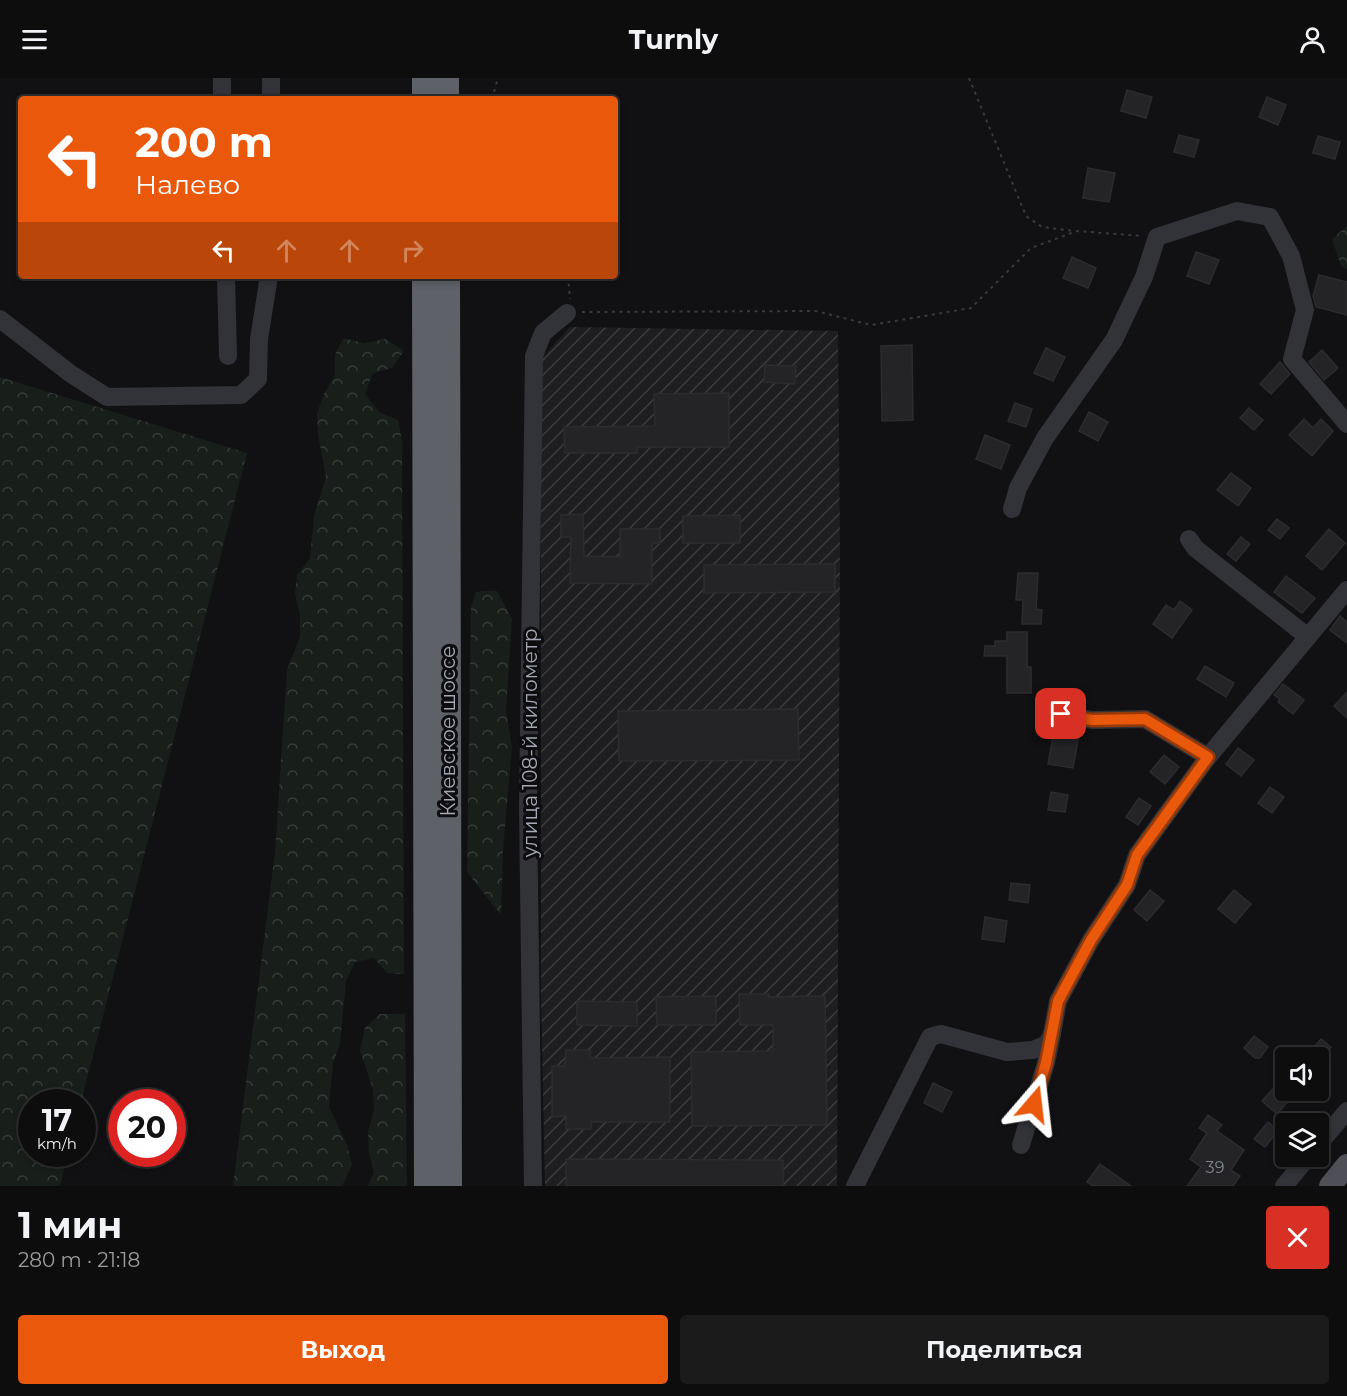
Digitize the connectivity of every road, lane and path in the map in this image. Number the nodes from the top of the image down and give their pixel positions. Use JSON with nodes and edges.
{"nodes":[{"id":1,"x":222,"y":78,"type":"edge"},
{"id":2,"x":271,"y":78,"type":"edge"},
{"id":3,"x":425,"y":78,"type":"edge"},
{"id":4,"x":446,"y":78,"type":"edge"},
{"id":5,"x":498,"y":78,"type":"edge"},
{"id":6,"x":969,"y":78,"type":"edge"},
{"id":7,"x":222,"y":96,"type":"edge"},
{"id":8,"x":271,"y":96,"type":"edge"},
{"id":9,"x":425,"y":96,"type":"edge"},
{"id":10,"x":446,"y":96,"type":"edge"},
{"id":11,"x":493,"y":96,"type":"edge"},
{"id":12,"x":1077,"y":231,"type":"junction"},
{"id":13,"x":1157,"y":237,"type":"junction"},
{"id":14,"x":226,"y":279,"type":"edge"},
{"id":15,"x":269,"y":279,"type":"edge"},
{"id":16,"x":425,"y":279,"type":"edge"},
{"id":17,"x":447,"y":279,"type":"edge"},
{"id":18,"x":568,"y":279,"type":"edge"},
{"id":19,"x":567,"y":313,"type":"junction"},
{"id":20,"x":0,"y":320,"type":"edge"},
{"id":21,"x":228,"y":356,"type":"dead end"},
{"id":22,"x":1347,"y":424,"type":"edge"},
{"id":23,"x":1012,"y":509,"type":"dead end"},
{"id":24,"x":1189,"y":538,"type":"dead end"},
{"id":25,"x":1347,"y":590,"type":"edge"},
{"id":26,"x":1308,"y":637,"type":"junction"},
{"id":27,"x":1061,"y":714,"type":"dead end"},
{"id":28,"x":1208,"y":757,"type":"junction"},
{"id":29,"x":1052,"y":1034,"type":"junction"},
{"id":30,"x":1347,"y":1111,"type":"edge"},
{"id":31,"x":1329,"y":1132,"type":"edge"},
{"id":32,"x":1021,"y":1145,"type":"dead end"},
{"id":33,"x":1347,"y":1165,"type":"edge"},
{"id":34,"x":1300,"y":1167,"type":"edge"},
{"id":35,"x":427,"y":1186,"type":"edge"},
{"id":36,"x":449,"y":1186,"type":"edge"},
{"id":37,"x":533,"y":1186,"type":"edge"},
{"id":38,"x":855,"y":1186,"type":"edge"},
{"id":39,"x":1284,"y":1186,"type":"edge"},
{"id":40,"x":1330,"y":1186,"type":"edge"}],
"edges":[{"from":1,"to":7,"type":"street"},
{"from":2,"to":8,"type":"street"},
{"from":3,"to":9,"type":"highway"},
{"from":4,"to":10,"type":"highway"},
{"from":5,"to":11,"type":"path"},
{"from":6,"to":12,"type":"path"},
{"from":12,"to":13,"type":"path"},
{"from":12,"to":19,"type":"path"},
{"from":13,"to":22,"type":"street"},
{"from":13,"to":23,"type":"street"},
{"from":14,"to":21,"type":"street"},
{"from":15,"to":20,"type":"street"},
{"from":16,"to":35,"type":"highway","name":"Киевское шоссе"},
{"from":17,"to":36,"type":"highway","name":"Киевское шоссе"},
{"from":18,"to":19,"type":"path"},
{"from":19,"to":37,"type":"street","name":"улица 108-й километр"},
{"from":24,"to":26,"type":"street"},
{"from":25,"to":26,"type":"street"},
{"from":26,"to":28,"type":"street"},
{"from":27,"to":28,"type":"street"},
{"from":28,"to":29,"type":"street"},
{"from":29,"to":32,"type":"street"},
{"from":29,"to":38,"type":"street"},
{"from":30,"to":31,"type":"street"},
{"from":33,"to":40,"type":"main road"},
{"from":34,"to":39,"type":"street"}]}
